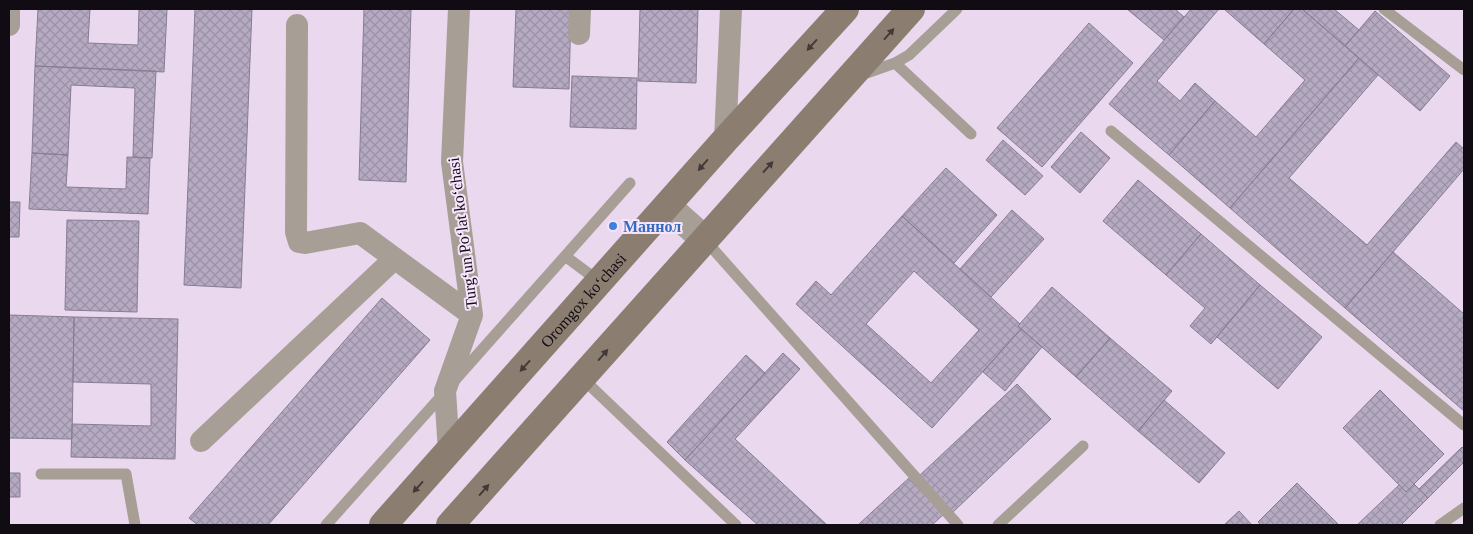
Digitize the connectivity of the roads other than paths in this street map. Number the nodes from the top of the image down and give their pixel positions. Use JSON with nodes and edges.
{"nodes":[{"id":1,"x":10,"y":9,"type":"edge"},
{"id":2,"x":459,"y":9,"type":"edge"},
{"id":3,"x":580,"y":9,"type":"edge"},
{"id":4,"x":731,"y":9,"type":"edge"},
{"id":5,"x":845,"y":9,"type":"edge"},
{"id":6,"x":911,"y":9,"type":"edge"},
{"id":7,"x":956,"y":9,"type":"edge"},
{"id":8,"x":1384,"y":9,"type":"edge"},
{"id":9,"x":9,"y":25,"type":"edge"},
{"id":10,"x":297,"y":25,"type":"dead end"},
{"id":11,"x":579,"y":34,"type":"dead end"},
{"id":12,"x":895,"y":63,"type":"junction"},
{"id":13,"x":1464,"y":70,"type":"edge"},
{"id":14,"x":844,"y":84,"type":"junction"},
{"id":15,"x":1111,"y":131,"type":"dead end"},
{"id":16,"x":971,"y":134,"type":"dead end"},
{"id":17,"x":725,"y":140,"type":"junction"},
{"id":18,"x":630,"y":183,"type":"dead end"},
{"id":19,"x":667,"y":206,"type":"junction"},
{"id":20,"x":704,"y":239,"type":"junction"},
{"id":21,"x":565,"y":256,"type":"junction"},
{"id":22,"x":394,"y":259,"type":"junction"},
{"id":23,"x":600,"y":282,"type":"junction"},
{"id":24,"x":472,"y":315,"type":"junction"},
{"id":25,"x":582,"y":378,"type":"junction"},
{"id":26,"x":446,"y":391,"type":"junction"},
{"id":27,"x":1464,"y":425,"type":"edge"},
{"id":28,"x":201,"y":441,"type":"dead end"},
{"id":29,"x":1083,"y":446,"type":"dead end"},
{"id":30,"x":449,"y":452,"type":"junction"},
{"id":31,"x":41,"y":474,"type":"dead end"},
{"id":32,"x":1464,"y":508,"type":"edge"},
{"id":33,"x":135,"y":525,"type":"edge"},
{"id":34,"x":326,"y":525,"type":"edge"},
{"id":35,"x":383,"y":525,"type":"edge"},
{"id":36,"x":450,"y":525,"type":"edge"},
{"id":37,"x":736,"y":525,"type":"edge"},
{"id":38,"x":958,"y":525,"type":"edge"},
{"id":39,"x":998,"y":525,"type":"edge"},
{"id":40,"x":1440,"y":525,"type":"edge"}],
"edges":[{"from":1,"to":9,"type":"street"},
{"from":2,"to":24,"type":"street","name":"Turgʻun Poʻlat koʻchasi"},
{"from":3,"to":11,"type":"street"},
{"from":4,"to":17,"type":"street"},
{"from":5,"to":17,"type":"main road","name":"Oromgox ko‘chasi","one_way":true},
{"from":14,"to":6,"type":"main road","one_way":true},
{"from":7,"to":12,"type":"lane"},
{"from":8,"to":13,"type":"lane"},
{"from":10,"to":22,"type":"street"},
{"from":12,"to":14,"type":"lane"},
{"from":12,"to":16,"type":"lane"},
{"from":20,"to":14,"type":"main road","one_way":true},
{"from":15,"to":27,"type":"lane"},
{"from":17,"to":19,"type":"main road","name":"Oromgox ko‘chasi","one_way":true},
{"from":18,"to":21,"type":"lane"},
{"from":19,"to":20,"type":"street"},
{"from":19,"to":23,"type":"main road","name":"Oromgox ko‘chasi"},
{"from":25,"to":20,"type":"main road","one_way":true},
{"from":20,"to":38,"type":"lane"},
{"from":21,"to":23,"type":"lane"},
{"from":21,"to":26,"type":"lane"},
{"from":22,"to":24,"type":"street"},
{"from":22,"to":28,"type":"street"},
{"from":23,"to":30,"type":"main road","name":"Oromgox ko‘chasi","one_way":true},
{"from":24,"to":26,"type":"street","name":"Turgʻun Poʻlat koʻchasi"},
{"from":36,"to":25,"type":"main road","one_way":true},
{"from":25,"to":37,"type":"lane"},
{"from":26,"to":30,"type":"street","name":"Turgʻun Poʻlat koʻchasi"},
{"from":26,"to":34,"type":"lane"},
{"from":29,"to":39,"type":"lane"},
{"from":30,"to":35,"type":"main road","name":"Oromgox ko‘chasi","one_way":true},
{"from":31,"to":33,"type":"lane"},
{"from":32,"to":40,"type":"lane"}]}
